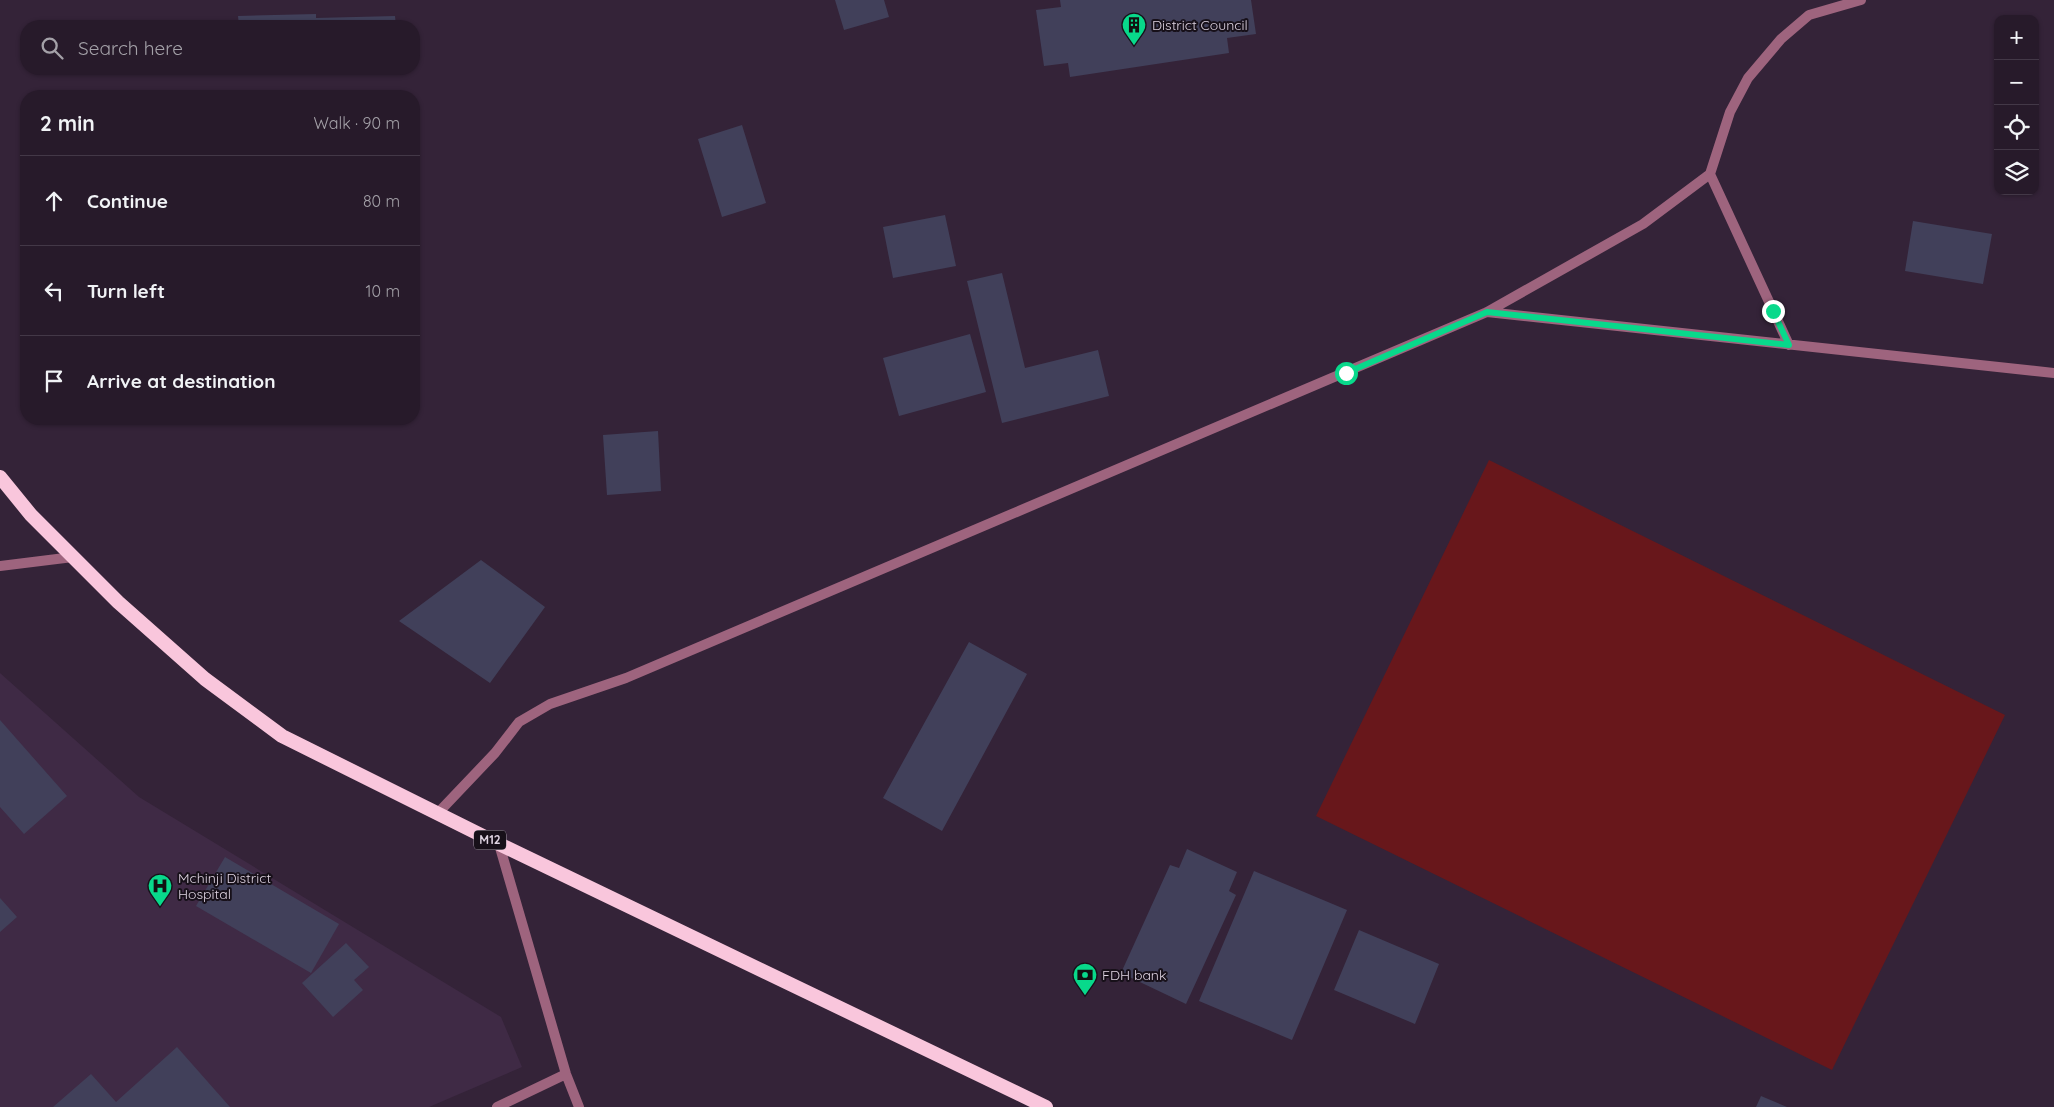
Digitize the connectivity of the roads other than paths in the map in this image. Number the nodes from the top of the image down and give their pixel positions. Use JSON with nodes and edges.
{"nodes":[{"id":1,"x":1861,"y":0,"type":"edge"},
{"id":2,"x":1710,"y":174,"type":"junction"},
{"id":3,"x":1487,"y":312,"type":"junction"},
{"id":4,"x":1789,"y":345,"type":"junction"},
{"id":5,"x":2054,"y":373,"type":"edge"},
{"id":6,"x":0,"y":477,"type":"edge"},
{"id":7,"x":73,"y":557,"type":"junction"},
{"id":8,"x":0,"y":566,"type":"edge"},
{"id":9,"x":437,"y":814,"type":"junction"},
{"id":10,"x":499,"y":844,"type":"junction"},
{"id":11,"x":566,"y":1074,"type":"junction"},
{"id":12,"x":497,"y":1107,"type":"edge"},
{"id":13,"x":579,"y":1107,"type":"edge"},
{"id":14,"x":1046,"y":1107,"type":"edge"}],
"edges":[{"from":1,"to":2,"type":"street"},
{"from":2,"to":3,"type":"street"},
{"from":2,"to":4,"type":"street"},
{"from":3,"to":4,"type":"street"},
{"from":3,"to":9,"type":"street"},
{"from":4,"to":5,"type":"street"},
{"from":6,"to":7,"type":"highway","number":"M12"},
{"from":7,"to":8,"type":"street"},
{"from":7,"to":9,"type":"highway","number":"M12"},
{"from":9,"to":10,"type":"highway","number":"M12"},
{"from":10,"to":11,"type":"street"},
{"from":10,"to":14,"type":"highway","number":"M12"},
{"from":11,"to":12,"type":"street"},
{"from":11,"to":13,"type":"street"}]}
